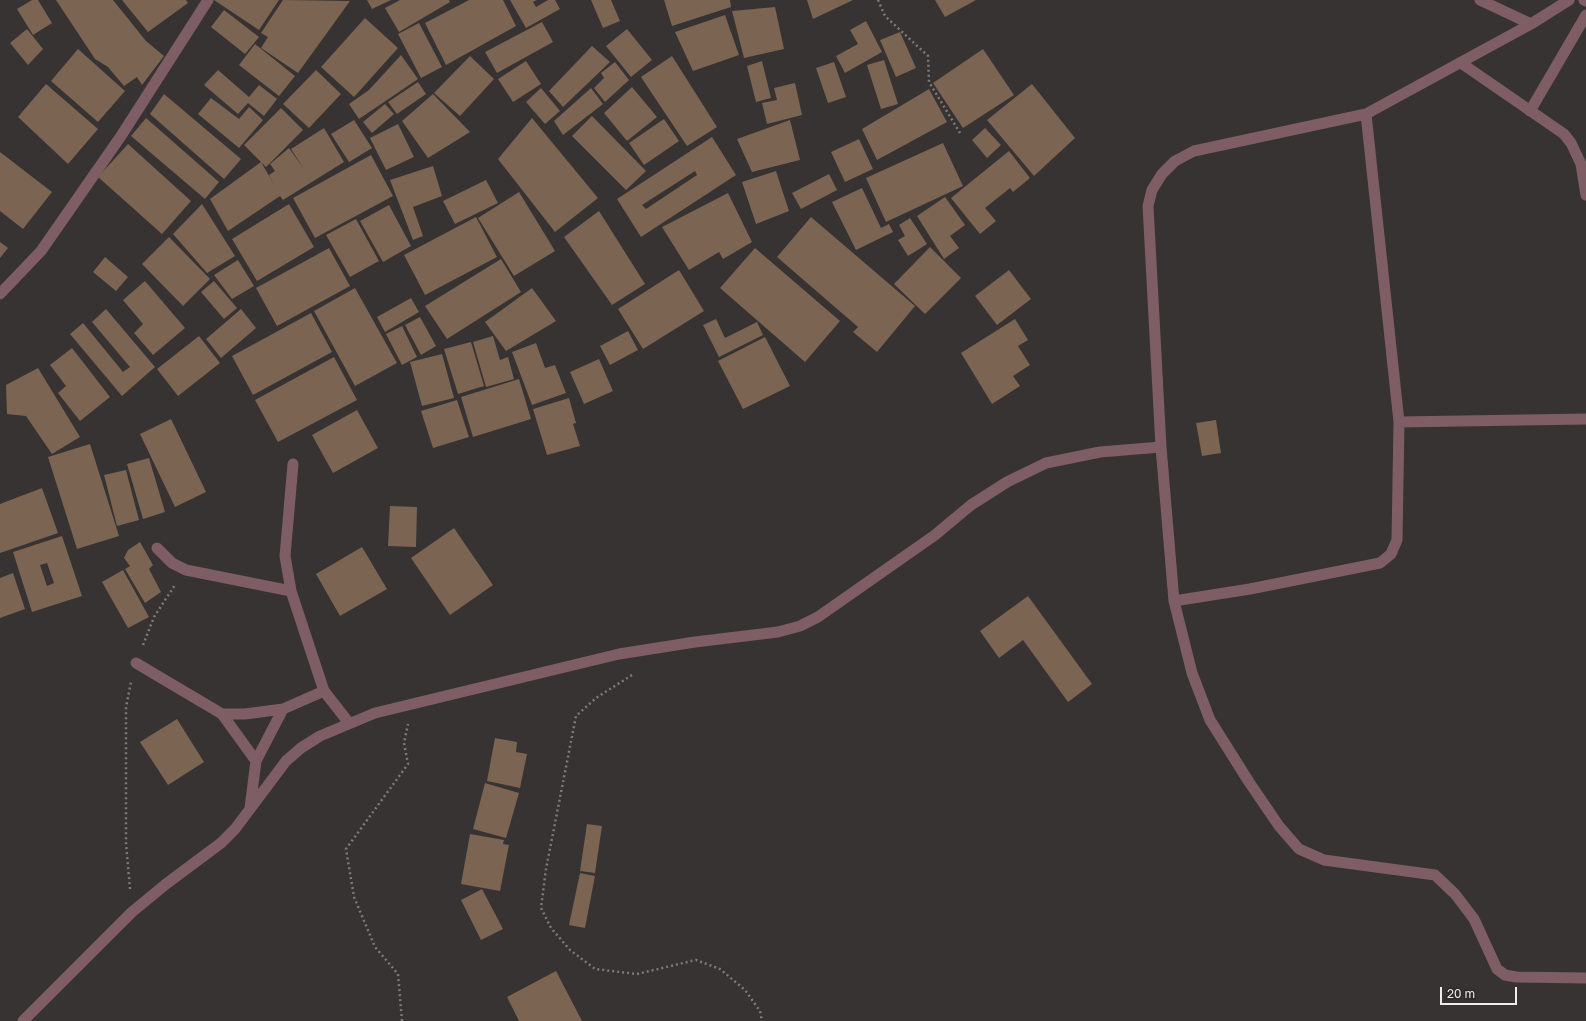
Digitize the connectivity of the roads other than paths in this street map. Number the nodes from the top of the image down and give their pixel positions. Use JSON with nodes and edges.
{"nodes":[{"id":1,"x":208,"y":0,"type":"edge"},
{"id":2,"x":1480,"y":0,"type":"edge"},
{"id":3,"x":1569,"y":0,"type":"edge"},
{"id":4,"x":1586,"y":15,"type":"edge"},
{"id":5,"x":1531,"y":24,"type":"junction"},
{"id":6,"x":1461,"y":63,"type":"junction"},
{"id":7,"x":1530,"y":111,"type":"junction"},
{"id":8,"x":1366,"y":114,"type":"junction"},
{"id":9,"x":1586,"y":195,"type":"edge"},
{"id":10,"x":0,"y":294,"type":"edge"},
{"id":11,"x":1586,"y":419,"type":"edge"},
{"id":12,"x":1399,"y":422,"type":"junction"},
{"id":13,"x":1160,"y":447,"type":"junction"},
{"id":14,"x":293,"y":464,"type":"dead end"},
{"id":15,"x":157,"y":548,"type":"dead end"},
{"id":16,"x":291,"y":591,"type":"junction"},
{"id":17,"x":1174,"y":601,"type":"junction"},
{"id":18,"x":136,"y":663,"type":"road end"},
{"id":19,"x":324,"y":691,"type":"junction"},
{"id":20,"x":283,"y":709,"type":"junction"},
{"id":21,"x":222,"y":714,"type":"junction"},
{"id":22,"x":349,"y":723,"type":"junction"},
{"id":23,"x":256,"y":761,"type":"junction"},
{"id":24,"x":250,"y":809,"type":"junction"},
{"id":25,"x":1586,"y":978,"type":"edge"},
{"id":26,"x":23,"y":1021,"type":"edge"}],
"edges":[{"from":1,"to":10,"type":"street"},
{"from":2,"to":5,"type":"street"},
{"from":3,"to":5,"type":"street"},
{"from":4,"to":7,"type":"street"},
{"from":5,"to":6,"type":"street"},
{"from":6,"to":7,"type":"street"},
{"from":6,"to":8,"type":"street"},
{"from":7,"to":9,"type":"street"},
{"from":8,"to":12,"type":"street"},
{"from":8,"to":13,"type":"street"},
{"from":11,"to":12,"type":"street"},
{"from":12,"to":17,"type":"street"},
{"from":13,"to":17,"type":"street"},
{"from":13,"to":22,"type":"street"},
{"from":14,"to":16,"type":"street"},
{"from":15,"to":16,"type":"street"},
{"from":16,"to":19,"type":"street"},
{"from":17,"to":25,"type":"street"},
{"from":18,"to":21,"type":"street"},
{"from":19,"to":20,"type":"street"},
{"from":19,"to":22,"type":"street"},
{"from":20,"to":21,"type":"street"},
{"from":20,"to":23,"type":"street"},
{"from":21,"to":23,"type":"street"},
{"from":22,"to":24,"type":"street"},
{"from":23,"to":24,"type":"street"},
{"from":24,"to":26,"type":"street"}]}
